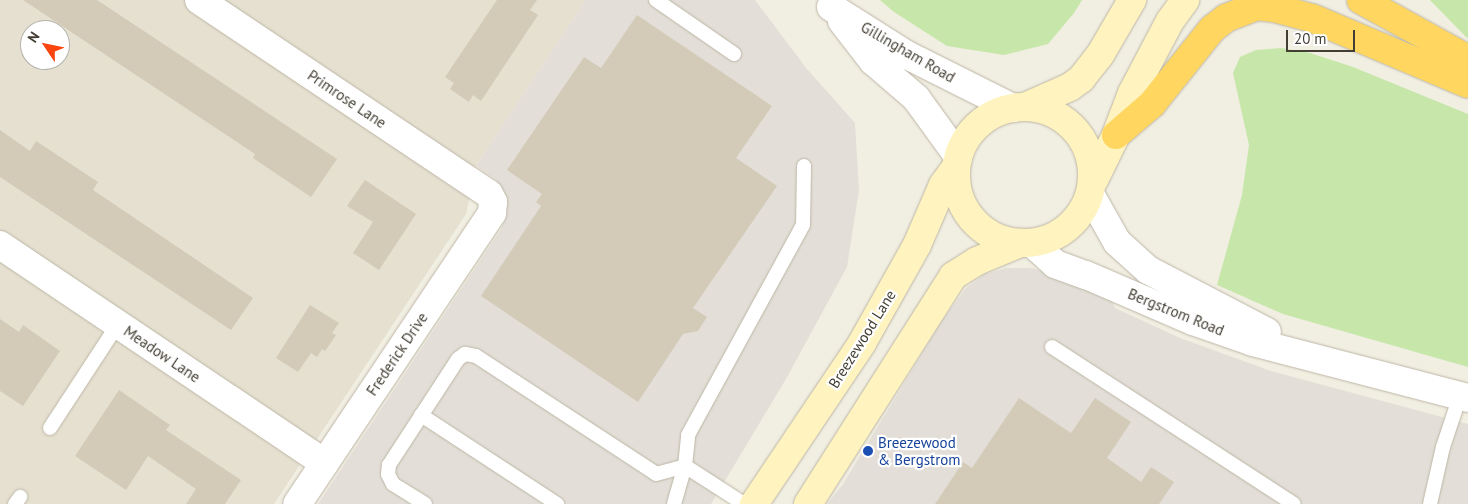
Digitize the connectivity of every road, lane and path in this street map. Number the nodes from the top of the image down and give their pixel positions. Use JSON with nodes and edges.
{"nodes":[{"id":1,"x":199,"y":0,"type":"edge"},
{"id":2,"x":656,"y":0,"type":"edge"},
{"id":3,"x":1132,"y":0,"type":"edge"},
{"id":4,"x":1185,"y":0,"type":"edge"},
{"id":5,"x":1360,"y":0,"type":"edge"},
{"id":6,"x":828,"y":4,"type":"edge"},
{"id":7,"x":734,"y":54,"type":"dead end"},
{"id":8,"x":1468,"y":59,"type":"edge"},
{"id":9,"x":1468,"y":84,"type":"edge"},
{"id":10,"x":1020,"y":107,"type":"junction"},
{"id":11,"x":1116,"y":134,"type":"junction"},
{"id":12,"x":957,"y":161,"type":"junction"},
{"id":13,"x":804,"y":166,"type":"dead end"},
{"id":14,"x":1092,"y":188,"type":"junction"},
{"id":15,"x":493,"y":202,"type":"joint"},
{"id":16,"x":1026,"y":243,"type":"junction"},
{"id":17,"x":0,"y":245,"type":"edge"},
{"id":18,"x":118,"y":324,"type":"junction"},
{"id":19,"x":1052,"y":347,"type":"dead end"},
{"id":20,"x":1329,"y":361,"type":"junction"},
{"id":21,"x":1464,"y":397,"type":"edge"},
{"id":22,"x":421,"y":415,"type":"junction"},
{"id":23,"x":50,"y":428,"type":"dead end"},
{"id":24,"x":324,"y":464,"type":"junction"},
{"id":25,"x":685,"y":466,"type":"junction"},
{"id":26,"x":297,"y":504,"type":"edge"},
{"id":27,"x":425,"y":504,"type":"edge"},
{"id":28,"x":557,"y":504,"type":"edge"},
{"id":29,"x":674,"y":504,"type":"edge"},
{"id":30,"x":744,"y":504,"type":"edge"},
{"id":31,"x":754,"y":504,"type":"edge"},
{"id":32,"x":808,"y":504,"type":"edge"},
{"id":33,"x":1294,"y":504,"type":"edge"},
{"id":34,"x":1430,"y":504,"type":"edge"}],
"edges":[{"from":1,"to":15,"type":"street","name":"Primrose Lane"},
{"from":2,"to":7,"type":"lane"},
{"from":3,"to":10,"type":"main road"},
{"from":4,"to":11,"type":"main road"},
{"from":5,"to":8,"type":"highway"},
{"from":6,"to":10,"type":"street","name":"Gillingham Road"},
{"from":6,"to":12,"type":"street","name":"Gillingham Road"},
{"from":9,"to":11,"type":"highway"},
{"from":10,"to":12,"type":"main road"},
{"from":10,"to":14,"type":"main road"},
{"from":11,"to":14,"type":"main road"},
{"from":12,"to":16,"type":"main road"},
{"from":12,"to":31,"type":"main road","name":"Breezewood Lane"},
{"from":13,"to":25,"type":"lane"},
{"from":14,"to":16,"type":"main road"},
{"from":14,"to":20,"type":"street","name":"Bergstrom Road"},
{"from":15,"to":24,"type":"street","name":"Frederick Drive"},
{"from":16,"to":20,"type":"street","name":"Bergstrom Road"},
{"from":16,"to":32,"type":"main road"},
{"from":17,"to":18,"type":"street","name":"Meadow Lane"},
{"from":18,"to":23,"type":"lane"},
{"from":18,"to":24,"type":"street","name":"Meadow Lane"},
{"from":19,"to":33,"type":"lane"},
{"from":20,"to":21,"type":"street","name":"Bergstrom Road"},
{"from":21,"to":34,"type":"lane"},
{"from":22,"to":25,"type":"lane"},
{"from":22,"to":27,"type":"lane"},
{"from":22,"to":28,"type":"lane"},
{"from":24,"to":26,"type":"street","name":"Frederick Drive"},
{"from":25,"to":29,"type":"lane"},
{"from":25,"to":30,"type":"lane"}]}
